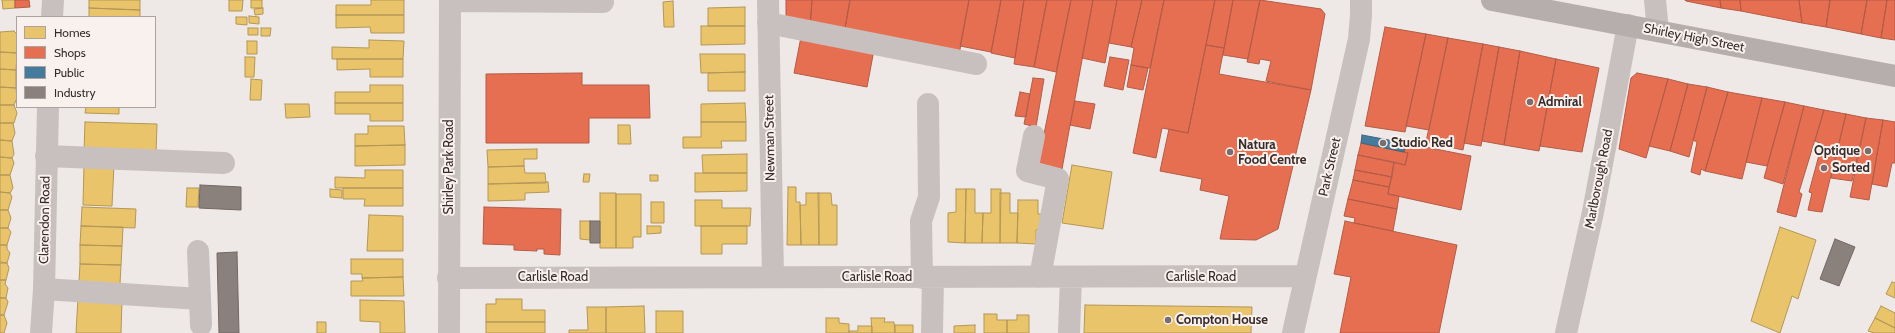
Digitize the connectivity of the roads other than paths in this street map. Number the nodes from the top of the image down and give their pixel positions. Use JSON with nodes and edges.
{"nodes":[{"id":1,"x":53,"y":0,"type":"edge"},
{"id":2,"x":768,"y":0,"type":"edge"},
{"id":3,"x":1361,"y":0,"type":"edge"},
{"id":4,"x":1492,"y":0,"type":"edge"},
{"id":5,"x":1655,"y":0,"type":"edge"},
{"id":6,"x":450,"y":1,"type":"edge"},
{"id":7,"x":603,"y":2,"type":"dead end"},
{"id":8,"x":52,"y":16,"type":"edge"},
{"id":9,"x":768,"y":23,"type":"junction"},
{"id":10,"x":1628,"y":25,"type":"junction"},
{"id":11,"x":1658,"y":31,"type":"junction"},
{"id":12,"x":976,"y":64,"type":"dead end"},
{"id":13,"x":1895,"y":76,"type":"edge"},
{"id":14,"x":928,"y":104,"type":"dead end"},
{"id":15,"x":48,"y":108,"type":"edge"},
{"id":16,"x":1034,"y":136,"type":"dead end"},
{"id":17,"x":46,"y":156,"type":"junction"},
{"id":18,"x":224,"y":164,"type":"dead end"},
{"id":19,"x":198,"y":251,"type":"dead end"},
{"id":20,"x":1305,"y":276,"type":"junction"},
{"id":21,"x":773,"y":277,"type":"junction"},
{"id":22,"x":927,"y":277,"type":"junction"},
{"id":23,"x":1040,"y":277,"type":"junction"},
{"id":24,"x":1071,"y":277,"type":"junction"},
{"id":25,"x":448,"y":278,"type":"junction"},
{"id":26,"x":44,"y":289,"type":"junction"},
{"id":27,"x":200,"y":299,"type":"junction"},
{"id":28,"x":201,"y":325,"type":"dead end"},
{"id":29,"x":41,"y":333,"type":"edge"},
{"id":30,"x":449,"y":333,"type":"edge"},
{"id":31,"x":932,"y":333,"type":"edge"},
{"id":32,"x":1070,"y":333,"type":"edge"},
{"id":33,"x":1293,"y":333,"type":"edge"},
{"id":34,"x":1566,"y":333,"type":"edge"}],
"edges":[{"from":1,"to":8,"type":"street"},
{"from":2,"to":9,"type":"street","name":"Newman Street"},
{"from":3,"to":20,"type":"street","name":"Park Street"},
{"from":4,"to":10,"type":"main road","name":"Shirley High Street"},
{"from":5,"to":11,"type":"street"},
{"from":6,"to":7,"type":"street"},
{"from":6,"to":25,"type":"street","name":"Shirley Park Road"},
{"from":9,"to":12,"type":"street"},
{"from":9,"to":21,"type":"street","name":"Newman Street"},
{"from":10,"to":11,"type":"main road","name":"Shirley High Street"},
{"from":10,"to":34,"type":"street","name":"Marlborough Road"},
{"from":11,"to":13,"type":"main road","name":"Shirley High Street"},
{"from":14,"to":22,"type":"street"},
{"from":15,"to":17,"type":"street","name":"Clarendon Road"},
{"from":16,"to":23,"type":"street"},
{"from":17,"to":18,"type":"street"},
{"from":17,"to":26,"type":"street","name":"Clarendon Road"},
{"from":19,"to":27,"type":"street"},
{"from":20,"to":24,"type":"street","name":"Carlisle Road"},
{"from":20,"to":33,"type":"street","name":"Park Street"},
{"from":21,"to":22,"type":"street","name":"Carlisle Road"},
{"from":21,"to":25,"type":"street","name":"Carlisle Road"},
{"from":22,"to":23,"type":"street","name":"Carlisle Road"},
{"from":22,"to":31,"type":"street"},
{"from":23,"to":24,"type":"street","name":"Carlisle Road"},
{"from":24,"to":32,"type":"street"},
{"from":25,"to":30,"type":"street","name":"Shirley Park Road"},
{"from":26,"to":27,"type":"street"},
{"from":26,"to":29,"type":"street","name":"Clarendon Road"},
{"from":27,"to":28,"type":"street"}]}
